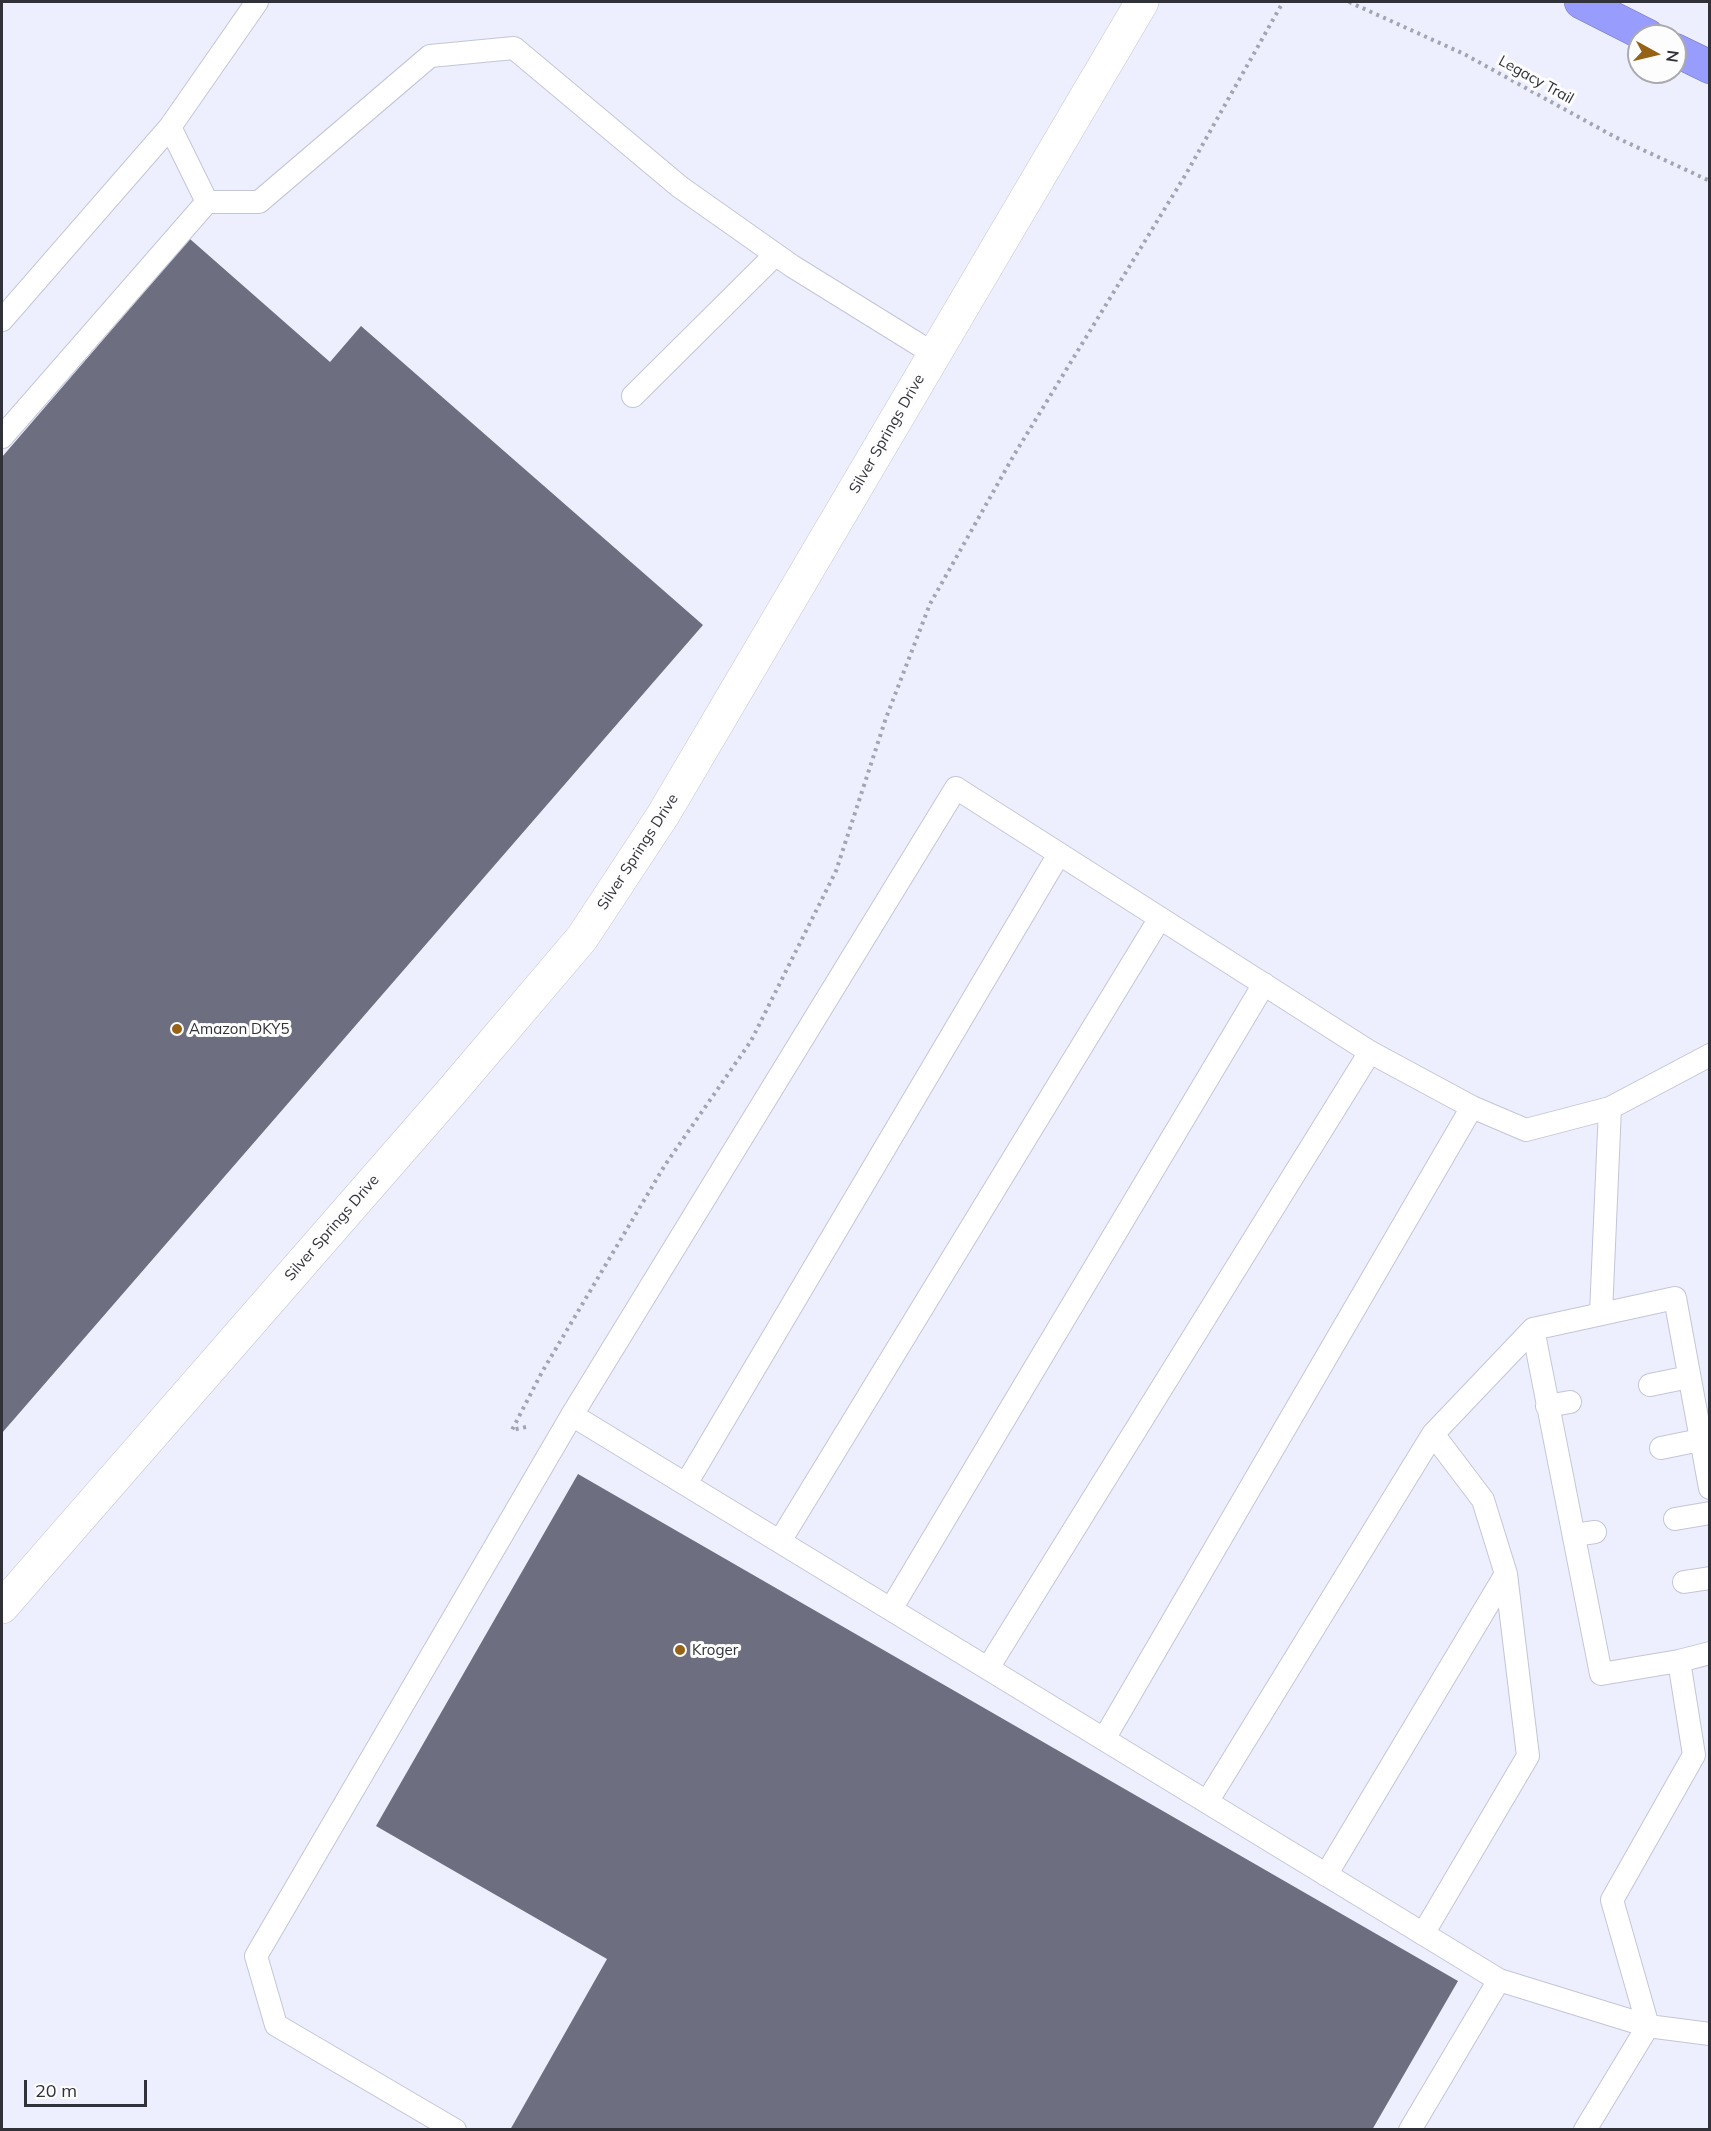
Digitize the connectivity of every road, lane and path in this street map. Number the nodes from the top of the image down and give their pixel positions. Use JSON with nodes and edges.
{"nodes":[{"id":1,"x":257,"y":2,"type":"edge"},
{"id":2,"x":1142,"y":2,"type":"edge"},
{"id":3,"x":1283,"y":2,"type":"edge"},
{"id":4,"x":1349,"y":2,"type":"edge"},
{"id":5,"x":1581,"y":2,"type":"edge"},
{"id":6,"x":1627,"y":25,"type":"edge"},
{"id":7,"x":1687,"y":56,"type":"edge"},
{"id":8,"x":1710,"y":67,"type":"edge"},
{"id":9,"x":170,"y":127,"type":"junction"},
{"id":10,"x":1710,"y":181,"type":"edge"},
{"id":11,"x":207,"y":202,"type":"junction"},
{"id":12,"x":775,"y":255,"type":"junction"},
{"id":13,"x":2,"y":320,"type":"edge"},
{"id":14,"x":934,"y":354,"type":"junction"},
{"id":15,"x":633,"y":396,"type":"dead end"},
{"id":16,"x":2,"y":437,"type":"edge"},
{"id":17,"x":1059,"y":854,"type":"junction"},
{"id":18,"x":1160,"y":918,"type":"junction"},
{"id":19,"x":1264,"y":984,"type":"junction"},
{"id":20,"x":1371,"y":1052,"type":"junction"},
{"id":21,"x":1710,"y":1055,"type":"edge"},
{"id":22,"x":1472,"y":1107,"type":"junction"},
{"id":23,"x":1610,"y":1108,"type":"junction"},
{"id":24,"x":1601,"y":1313,"type":"junction"},
{"id":25,"x":1533,"y":1329,"type":"junction"},
{"id":26,"x":1689,"y":1377,"type":"junction"},
{"id":27,"x":1650,"y":1385,"type":"dead end"},
{"id":28,"x":1570,"y":1402,"type":"dead end"},
{"id":29,"x":1547,"y":1406,"type":"junction"},
{"id":30,"x":572,"y":1415,"type":"junction"},
{"id":31,"x":1432,"y":1434,"type":"junction"},
{"id":32,"x":1700,"y":1440,"type":"junction"},
{"id":33,"x":1660,"y":1448,"type":"dead end"},
{"id":34,"x":686,"y":1484,"type":"junction"},
{"id":35,"x":1710,"y":1488,"type":"edge"},
{"id":36,"x":1710,"y":1513,"type":"edge"},
{"id":37,"x":1675,"y":1520,"type":"dead end"},
{"id":38,"x":780,"y":1541,"type":"junction"},
{"id":39,"x":1506,"y":1574,"type":"junction"},
{"id":40,"x":1710,"y":1578,"type":"edge"},
{"id":41,"x":1684,"y":1582,"type":"dead end"},
{"id":42,"x":2,"y":1607,"type":"edge"},
{"id":43,"x":891,"y":1609,"type":"junction"},
{"id":44,"x":1710,"y":1653,"type":"edge"},
{"id":45,"x":1679,"y":1661,"type":"junction"},
{"id":46,"x":988,"y":1668,"type":"junction"},
{"id":47,"x":1104,"y":1739,"type":"junction"},
{"id":48,"x":1207,"y":1802,"type":"junction"},
{"id":49,"x":1326,"y":1875,"type":"junction"},
{"id":50,"x":1423,"y":1934,"type":"junction"},
{"id":51,"x":1499,"y":1980,"type":"junction"},
{"id":52,"x":1648,"y":2026,"type":"junction"},
{"id":53,"x":1710,"y":2034,"type":"edge"},
{"id":54,"x":455,"y":2130,"type":"edge"},
{"id":55,"x":1410,"y":2130,"type":"edge"},
{"id":56,"x":1586,"y":2130,"type":"edge"}],
"edges":[{"from":1,"to":9,"type":"lane"},
{"from":2,"to":14,"type":"street","name":"Silver Springs Drive"},
{"from":3,"to":30,"type":"path"},
{"from":4,"to":10,"type":"path","name":"Legacy Trail"},
{"from":5,"to":6,"type":"highway"},
{"from":7,"to":8,"type":"highway"},
{"from":9,"to":11,"type":"lane"},
{"from":9,"to":13,"type":"lane"},
{"from":11,"to":12,"type":"lane"},
{"from":11,"to":16,"type":"lane"},
{"from":12,"to":14,"type":"lane"},
{"from":12,"to":15,"type":"lane"},
{"from":14,"to":42,"type":"street","name":"Silver Springs Drive"},
{"from":17,"to":18,"type":"lane"},
{"from":17,"to":30,"type":"lane"},
{"from":17,"to":34,"type":"lane"},
{"from":18,"to":19,"type":"lane"},
{"from":18,"to":38,"type":"lane"},
{"from":19,"to":20,"type":"lane"},
{"from":19,"to":43,"type":"lane"},
{"from":20,"to":22,"type":"lane"},
{"from":20,"to":46,"type":"lane"},
{"from":21,"to":23,"type":"lane"},
{"from":22,"to":23,"type":"lane"},
{"from":22,"to":47,"type":"lane"},
{"from":23,"to":24,"type":"lane"},
{"from":24,"to":25,"type":"lane"},
{"from":24,"to":26,"type":"lane"},
{"from":25,"to":29,"type":"lane"},
{"from":25,"to":31,"type":"lane"},
{"from":26,"to":27,"type":"lane"},
{"from":26,"to":32,"type":"lane"},
{"from":28,"to":29,"type":"lane"},
{"from":29,"to":45,"type":"lane"},
{"from":30,"to":34,"type":"lane"},
{"from":30,"to":54,"type":"lane"},
{"from":31,"to":39,"type":"lane"},
{"from":31,"to":48,"type":"lane"},
{"from":32,"to":33,"type":"lane"},
{"from":32,"to":35,"type":"lane"},
{"from":34,"to":38,"type":"lane"},
{"from":36,"to":37,"type":"lane"},
{"from":38,"to":43,"type":"lane"},
{"from":39,"to":49,"type":"lane"},
{"from":39,"to":50,"type":"lane"},
{"from":40,"to":41,"type":"lane"},
{"from":43,"to":46,"type":"lane"},
{"from":44,"to":45,"type":"lane"},
{"from":45,"to":52,"type":"lane"},
{"from":46,"to":47,"type":"lane"},
{"from":47,"to":48,"type":"lane"},
{"from":48,"to":49,"type":"lane"},
{"from":49,"to":50,"type":"lane"},
{"from":50,"to":51,"type":"lane"},
{"from":51,"to":52,"type":"lane"},
{"from":51,"to":55,"type":"lane"},
{"from":52,"to":53,"type":"lane"},
{"from":52,"to":56,"type":"lane"}]}
